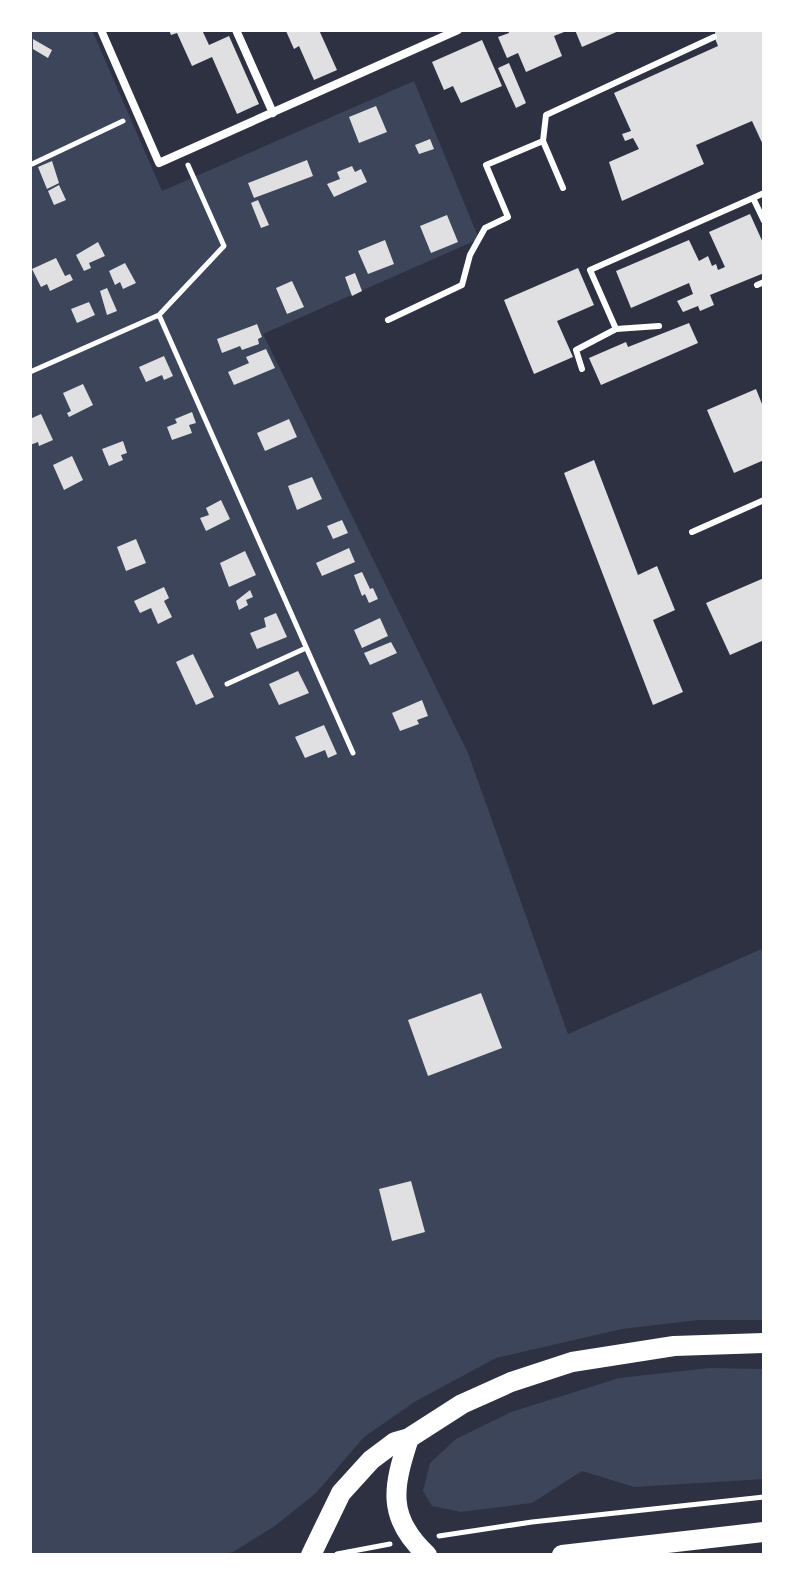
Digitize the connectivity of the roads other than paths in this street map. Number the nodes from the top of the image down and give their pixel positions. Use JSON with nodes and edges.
{"nodes":[{"id":1,"x":101,"y":30,"type":"edge"},
{"id":2,"x":236,"y":30,"type":"edge"},
{"id":3,"x":458,"y":30,"type":"edge"},
{"id":4,"x":714,"y":37,"type":"dead end"},
{"id":5,"x":273,"y":113,"type":"junction"},
{"id":6,"x":543,"y":141,"type":"junction"},
{"id":7,"x":563,"y":188,"type":"dead end"},
{"id":8,"x":764,"y":193,"type":"edge"},
{"id":9,"x":753,"y":198,"type":"junction"},
{"id":10,"x":764,"y":221,"type":"edge"},
{"id":11,"x":388,"y":320,"type":"dead end"},
{"id":12,"x":659,"y":326,"type":"dead end"},
{"id":13,"x":616,"y":329,"type":"junction"},
{"id":14,"x":582,"y":369,"type":"dead end"},
{"id":15,"x":764,"y":500,"type":"edge"},
{"id":16,"x":692,"y":532,"type":"dead end"},
{"id":17,"x":764,"y":1343,"type":"edge"},
{"id":18,"x":409,"y":1438,"type":"junction"},
{"id":19,"x":764,"y":1532,"type":"edge"},
{"id":20,"x":654,"y":1549,"type":"edge"},
{"id":21,"x":311,"y":1555,"type":"edge"},
{"id":22,"x":427,"y":1555,"type":"edge"},
{"id":23,"x":562,"y":1555,"type":"edge"}],
"edges":[{"from":1,"to":5,"type":"street"},
{"from":2,"to":5,"type":"street"},
{"from":3,"to":5,"type":"street"},
{"from":4,"to":6,"type":"lane"},
{"from":6,"to":7,"type":"lane"},
{"from":6,"to":11,"type":"lane"},
{"from":8,"to":9,"type":"lane"},
{"from":9,"to":10,"type":"lane"},
{"from":9,"to":13,"type":"lane"},
{"from":12,"to":13,"type":"lane"},
{"from":13,"to":14,"type":"lane"},
{"from":15,"to":16,"type":"lane"},
{"from":17,"to":18,"type":"main road"},
{"from":18,"to":21,"type":"main road"},
{"from":18,"to":22,"type":"main road"},
{"from":19,"to":20,"type":"main road"},
{"from":20,"to":23,"type":"main road"}]}
